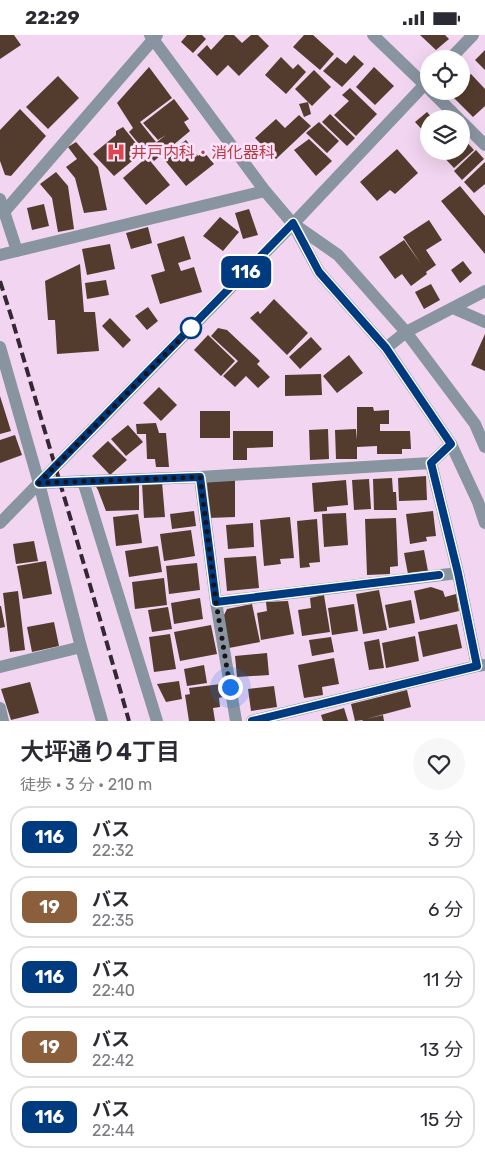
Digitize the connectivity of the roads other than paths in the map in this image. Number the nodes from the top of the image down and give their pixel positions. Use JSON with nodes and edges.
{"nodes":[{"id":1,"x":373,"y":35,"type":"edge"},
{"id":2,"x":473,"y":35,"type":"edge"},
{"id":3,"x":154,"y":37,"type":"edge"},
{"id":4,"x":459,"y":50,"type":"edge"},
{"id":5,"x":420,"y":79,"type":"edge"},
{"id":6,"x":420,"y":94,"type":"edge"},
{"id":7,"x":441,"y":100,"type":"edge"},
{"id":8,"x":451,"y":110,"type":"edge"},
{"id":9,"x":470,"y":130,"type":"edge"},
{"id":10,"x":485,"y":145,"type":"edge"},
{"id":11,"x":265,"y":191,"type":"junction"},
{"id":12,"x":0,"y":199,"type":"edge"},
{"id":13,"x":4,"y":212,"type":"junction"},
{"id":14,"x":293,"y":223,"type":"junction"},
{"id":15,"x":16,"y":251,"type":"junction"},
{"id":16,"x":0,"y":255,"type":"edge"},
{"id":17,"x":485,"y":291,"type":"edge"},
{"id":18,"x":453,"y":308,"type":"junction"},
{"id":19,"x":485,"y":322,"type":"edge"},
{"id":20,"x":406,"y":332,"type":"junction"},
{"id":21,"x":0,"y":347,"type":"edge"},
{"id":22,"x":386,"y":348,"type":"junction"},
{"id":23,"x":451,"y":444,"type":"junction"},
{"id":24,"x":485,"y":447,"type":"edge"},
{"id":25,"x":431,"y":463,"type":"junction"},
{"id":26,"x":200,"y":477,"type":"junction"},
{"id":27,"x":84,"y":481,"type":"junction"},
{"id":28,"x":39,"y":483,"type":"junction"},
{"id":29,"x":482,"y":501,"type":"edge"},
{"id":30,"x":2,"y":519,"type":"edge"},
{"id":31,"x":485,"y":523,"type":"edge"},
{"id":32,"x":458,"y":573,"type":"junction"},
{"id":33,"x":216,"y":602,"type":"junction"},
{"id":34,"x":81,"y":647,"type":"junction"},
{"id":35,"x":0,"y":667,"type":"edge"},
{"id":36,"x":0,"y":708,"type":"edge"},
{"id":37,"x":4,"y":721,"type":"edge"},
{"id":38,"x":102,"y":721,"type":"edge"},
{"id":39,"x":157,"y":721,"type":"edge"},
{"id":40,"x":236,"y":721,"type":"edge"},
{"id":41,"x":252,"y":721,"type":"edge"}],
"edges":[{"from":1,"to":5,"type":"street"},
{"from":2,"to":4,"type":"street"},
{"from":3,"to":11,"type":"street"},
{"from":3,"to":13,"type":"street"},
{"from":6,"to":14,"type":"street"},
{"from":7,"to":8,"type":"street"},
{"from":9,"to":10,"type":"street"},
{"from":11,"to":14,"type":"street"},
{"from":11,"to":15,"type":"street"},
{"from":12,"to":13,"type":"street"},
{"from":13,"to":15,"type":"street"},
{"from":14,"to":20,"type":"street"},
{"from":14,"to":22,"type":"street"},
{"from":14,"to":28,"type":"street"},
{"from":15,"to":16,"type":"street"},
{"from":17,"to":18,"type":"street"},
{"from":18,"to":19,"type":"street"},
{"from":18,"to":20,"type":"street"},
{"from":20,"to":22,"type":"street"},
{"from":20,"to":24,"type":"street"},
{"from":21,"to":28,"type":"street"},
{"from":22,"to":23,"type":"street"},
{"from":23,"to":25,"type":"street"},
{"from":23,"to":29,"type":"street"},
{"from":25,"to":26,"type":"street"},
{"from":25,"to":32,"type":"street"},
{"from":26,"to":27,"type":"street"},
{"from":26,"to":33,"type":"street"},
{"from":27,"to":28,"type":"street"},
{"from":27,"to":39,"type":"street"},
{"from":28,"to":30,"type":"street"},
{"from":28,"to":34,"type":"street"},
{"from":29,"to":31,"type":"street"},
{"from":32,"to":33,"type":"street"},
{"from":32,"to":41,"type":"street"},
{"from":33,"to":40,"type":"street"},
{"from":34,"to":35,"type":"street"},
{"from":34,"to":38,"type":"street"},
{"from":36,"to":37,"type":"street"}]}
